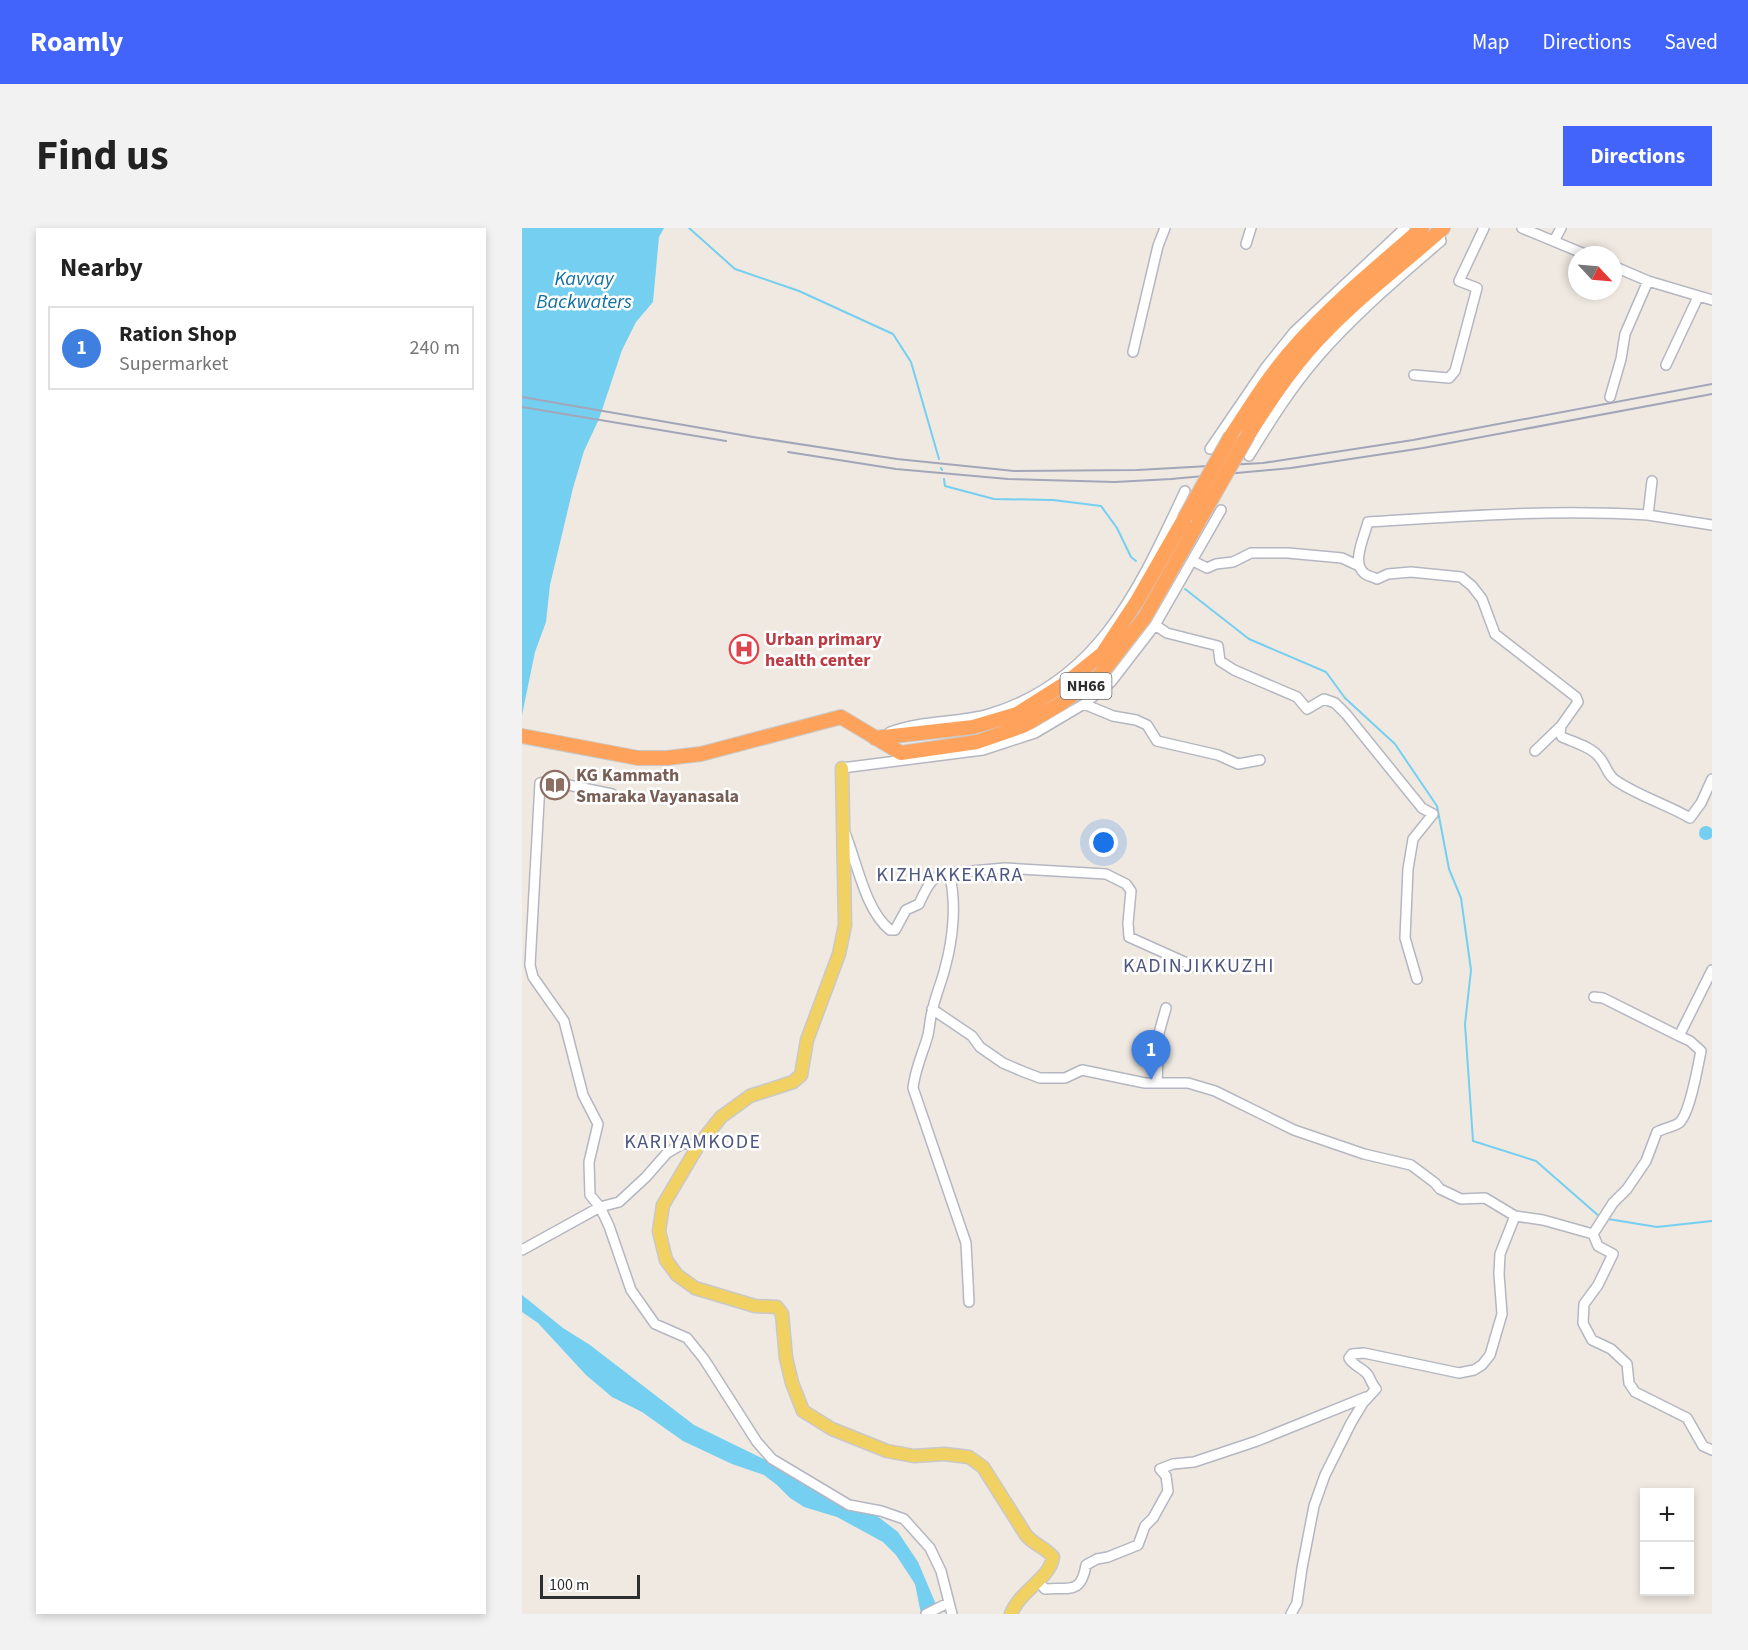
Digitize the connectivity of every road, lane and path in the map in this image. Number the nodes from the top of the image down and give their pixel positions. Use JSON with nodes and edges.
{"nodes":[{"id":1,"x":1165,"y":228,"type":"edge"},
{"id":2,"x":1251,"y":228,"type":"edge"},
{"id":3,"x":1386,"y":228,"type":"edge"},
{"id":4,"x":1405,"y":228,"type":"edge"},
{"id":5,"x":1422,"y":228,"type":"edge"},
{"id":6,"x":1484,"y":228,"type":"edge"},
{"id":7,"x":1522,"y":228,"type":"edge"},
{"id":8,"x":1561,"y":228,"type":"edge"},
{"id":9,"x":1441,"y":229,"type":"edge"},
{"id":10,"x":1396,"y":235,"type":"junction"},
{"id":11,"x":1554,"y":241,"type":"junction"},
{"id":12,"x":1246,"y":244,"type":"dead end"},
{"id":13,"x":1568,"y":247,"type":"edge"},
{"id":14,"x":1622,"y":270,"type":"edge"},
{"id":15,"x":1648,"y":281,"type":"junction"},
{"id":16,"x":1698,"y":297,"type":"junction"},
{"id":17,"x":1712,"y":300,"type":"edge"},
{"id":18,"x":1133,"y":352,"type":"dead end"},
{"id":19,"x":1666,"y":365,"type":"dead end"},
{"id":20,"x":1414,"y":375,"type":"dead end"},
{"id":21,"x":1610,"y":397,"type":"dead end"},
{"id":22,"x":1210,"y":449,"type":"dead end"},
{"id":23,"x":1249,"y":456,"type":"dead end"},
{"id":24,"x":1652,"y":481,"type":"dead end"},
{"id":25,"x":1185,"y":491,"type":"dead end"},
{"id":26,"x":1221,"y":510,"type":"dead end"},
{"id":27,"x":1648,"y":515,"type":"junction"},
{"id":28,"x":1712,"y":525,"type":"edge"},
{"id":29,"x":1192,"y":561,"type":"junction"},
{"id":30,"x":1356,"y":562,"type":"junction"},
{"id":31,"x":1155,"y":625,"type":"junction"},
{"id":32,"x":1084,"y":704,"type":"junction"},
{"id":33,"x":1561,"y":726,"type":"junction"},
{"id":34,"x":529,"y":738,"type":"edge"},
{"id":35,"x":875,"y":738,"type":"junction"},
{"id":36,"x":1535,"y":750,"type":"dead end"},
{"id":37,"x":1260,"y":760,"type":"dead end"},
{"id":38,"x":842,"y":768,"type":"joint"},
{"id":39,"x":1712,"y":779,"type":"edge"},
{"id":40,"x":612,"y":794,"type":"dead end"},
{"id":41,"x":844,"y":830,"type":"junction"},
{"id":42,"x":949,"y":873,"type":"junction"},
{"id":43,"x":1198,"y":968,"type":"dead end"},
{"id":44,"x":1711,"y":974,"type":"edge"},
{"id":45,"x":1417,"y":979,"type":"dead end"},
{"id":46,"x":1594,"y":997,"type":"dead end"},
{"id":47,"x":1166,"y":1008,"type":"dead end"},
{"id":48,"x":932,"y":1009,"type":"junction"},
{"id":49,"x":1679,"y":1036,"type":"junction"},
{"id":50,"x":1157,"y":1083,"type":"junction"},
{"id":51,"x":698,"y":1146,"type":"junction"},
{"id":52,"x":600,"y":1207,"type":"junction"},
{"id":53,"x":1515,"y":1216,"type":"junction"},
{"id":54,"x":1593,"y":1234,"type":"junction"},
{"id":55,"x":522,"y":1250,"type":"edge"},
{"id":56,"x":969,"y":1302,"type":"dead end"},
{"id":57,"x":1368,"y":1397,"type":"junction"},
{"id":58,"x":1712,"y":1450,"type":"edge"},
{"id":59,"x":1037,"y":1580,"type":"junction"},
{"id":60,"x":948,"y":1603,"type":"junction"},
{"id":61,"x":926,"y":1614,"type":"edge"},
{"id":62,"x":952,"y":1614,"type":"edge"},
{"id":63,"x":1011,"y":1614,"type":"edge"},
{"id":64,"x":1291,"y":1614,"type":"edge"}],
"edges":[{"from":1,"to":18,"type":"street"},
{"from":2,"to":12,"type":"street"},
{"from":3,"to":10,"type":"street"},
{"from":4,"to":10,"type":"street"},
{"from":5,"to":35,"type":"highway","number":"NH66","bridge":true},
{"from":6,"to":20,"type":"street"},
{"from":7,"to":11,"type":"street"},
{"from":8,"to":11,"type":"street"},
{"from":9,"to":23,"type":"street"},
{"from":9,"to":35,"type":"highway","number":"NH66","bridge":true},
{"from":10,"to":22,"type":"street"},
{"from":11,"to":13,"type":"street"},
{"from":14,"to":15,"type":"street"},
{"from":15,"to":16,"type":"street"},
{"from":15,"to":21,"type":"street"},
{"from":16,"to":17,"type":"street"},
{"from":16,"to":19,"type":"street"},
{"from":24,"to":27,"type":"street"},
{"from":25,"to":35,"type":"street"},
{"from":26,"to":29,"type":"street"},
{"from":27,"to":28,"type":"street"},
{"from":27,"to":30,"type":"street"},
{"from":29,"to":30,"type":"street"},
{"from":29,"to":31,"type":"street"},
{"from":30,"to":33,"type":"street"},
{"from":31,"to":32,"type":"street"},
{"from":31,"to":45,"type":"street"},
{"from":32,"to":37,"type":"street"},
{"from":32,"to":38,"type":"street"},
{"from":33,"to":36,"type":"street"},
{"from":33,"to":39,"type":"street"},
{"from":34,"to":35,"type":"highway","number":"NH66"},
{"from":38,"to":41,"type":"main road"},
{"from":40,"to":52,"type":"street"},
{"from":41,"to":42,"type":"street"},
{"from":41,"to":51,"type":"main road"},
{"from":42,"to":43,"type":"street"},
{"from":42,"to":48,"type":"street"},
{"from":44,"to":49,"type":"street"},
{"from":46,"to":49,"type":"street"},
{"from":47,"to":50,"type":"street"},
{"from":48,"to":50,"type":"street"},
{"from":48,"to":56,"type":"street"},
{"from":49,"to":54,"type":"street"},
{"from":50,"to":53,"type":"street"},
{"from":51,"to":52,"type":"street"},
{"from":51,"to":59,"type":"main road"},
{"from":52,"to":55,"type":"street"},
{"from":52,"to":60,"type":"street"},
{"from":53,"to":54,"type":"street"},
{"from":53,"to":57,"type":"street"},
{"from":54,"to":58,"type":"street"},
{"from":57,"to":59,"type":"street"},
{"from":57,"to":64,"type":"street"},
{"from":59,"to":63,"type":"main road"},
{"from":60,"to":61,"type":"street"},
{"from":60,"to":62,"type":"street"}]}
